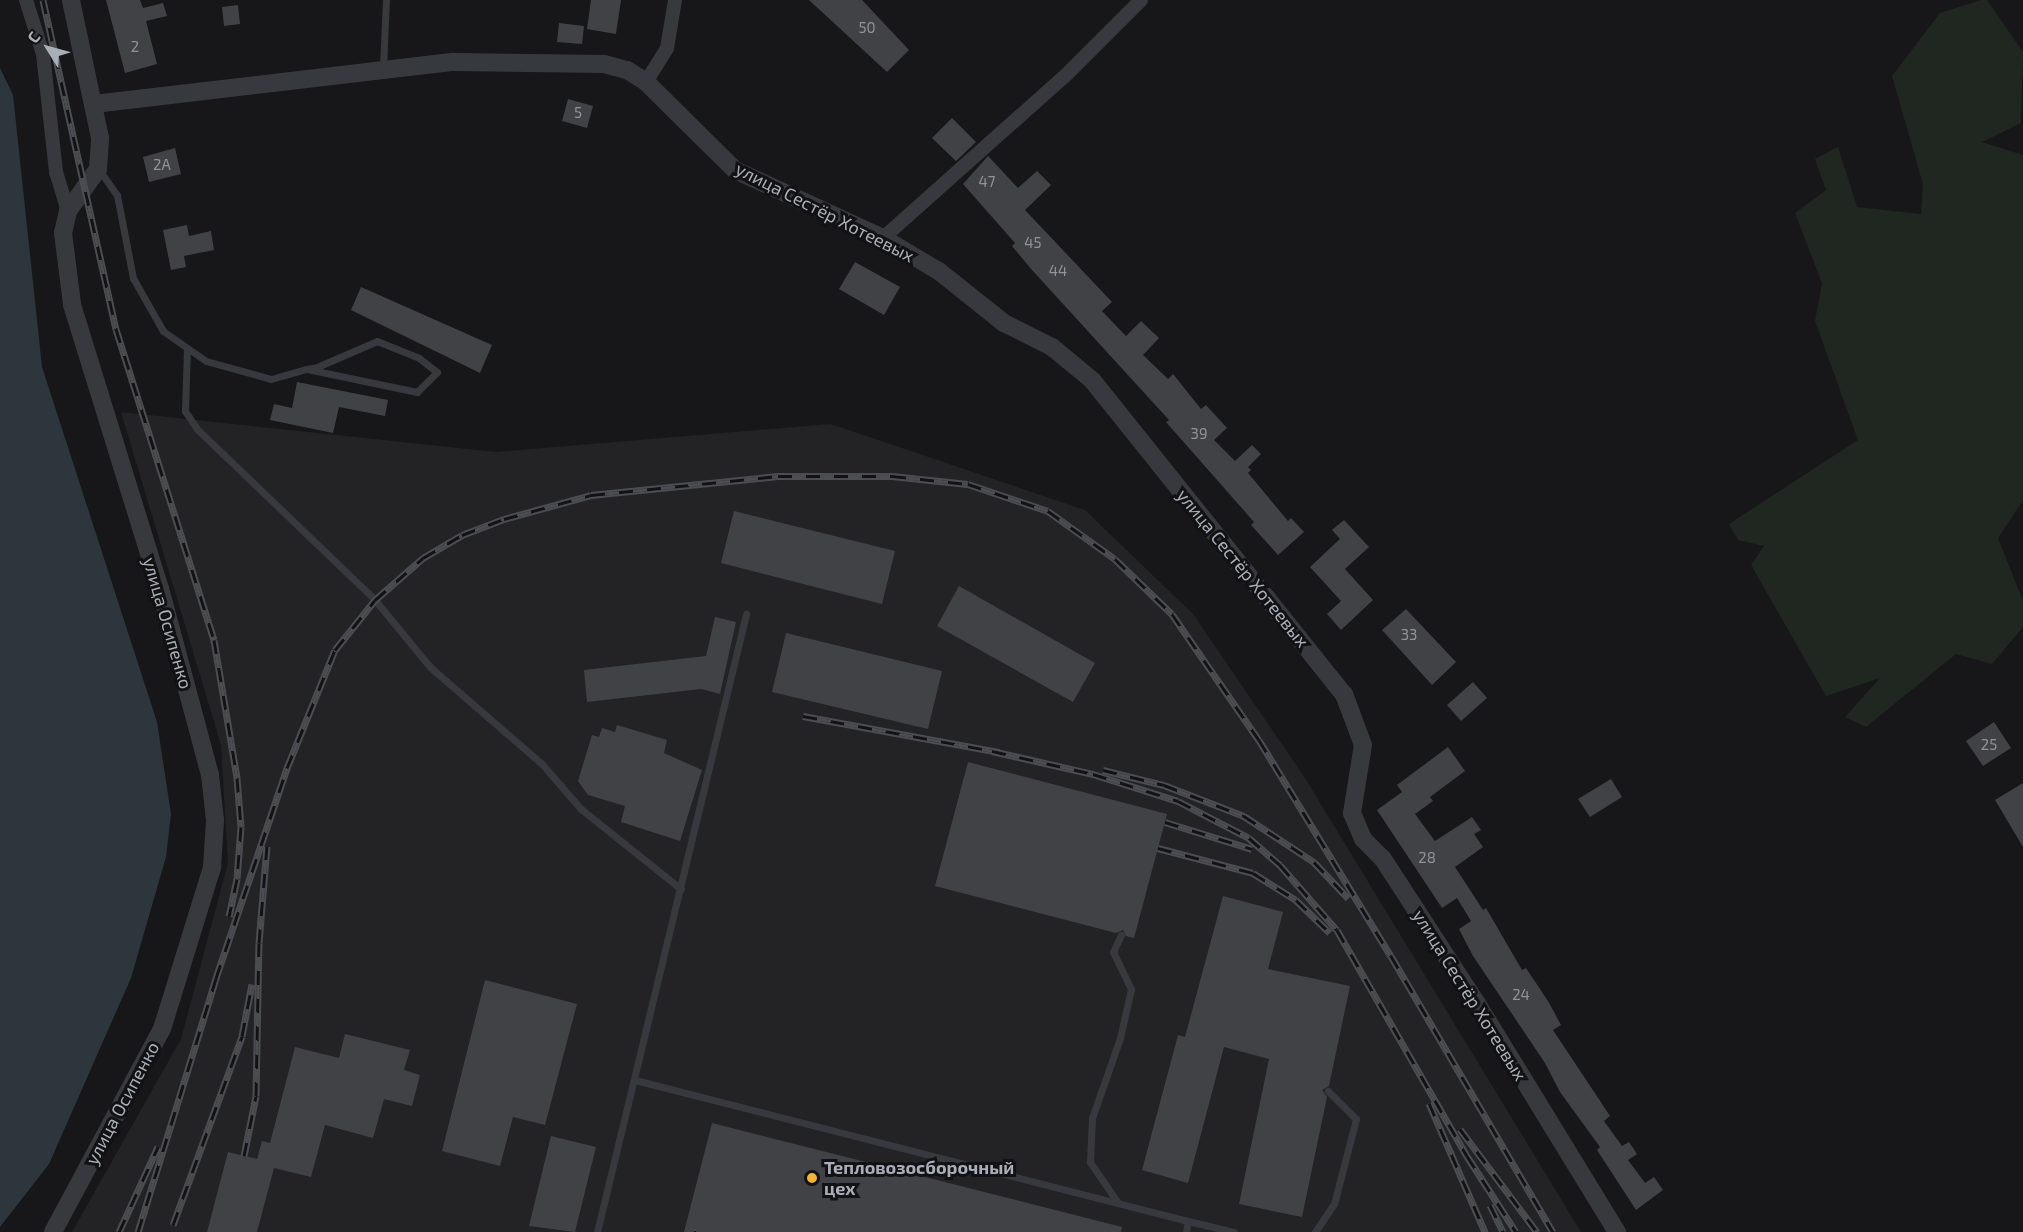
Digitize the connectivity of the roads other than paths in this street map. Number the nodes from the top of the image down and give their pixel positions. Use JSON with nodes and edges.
{"nodes":[{"id":1,"x":26,"y":0,"type":"edge"},
{"id":2,"x":71,"y":0,"type":"edge"},
{"id":3,"x":386,"y":0,"type":"edge"},
{"id":4,"x":675,"y":0,"type":"edge"},
{"id":5,"x":1141,"y":0,"type":"edge"},
{"id":6,"x":383,"y":70,"type":"junction"},
{"id":7,"x":645,"y":82,"type":"junction"},
{"id":8,"x":94,"y":104,"type":"junction"},
{"id":9,"x":98,"y":169,"type":"junction"},
{"id":10,"x":68,"y":211,"type":"junction"},
{"id":11,"x":883,"y":238,"type":"junction"},
{"id":12,"x":187,"y":348,"type":"junction"},
{"id":13,"x":307,"y":369,"type":"junction"},
{"id":14,"x":746,"y":614,"type":"dead end"},
{"id":15,"x":681,"y":889,"type":"junction"},
{"id":16,"x":1121,"y":935,"type":"dead end"},
{"id":17,"x":635,"y":1080,"type":"junction"},
{"id":18,"x":1328,"y":1091,"type":"dead end"},
{"id":19,"x":1118,"y":1203,"type":"junction"},
{"id":20,"x":1188,"y":1221,"type":"junction"},
{"id":21,"x":53,"y":1232,"type":"edge"},
{"id":22,"x":597,"y":1232,"type":"edge"},
{"id":23,"x":1186,"y":1232,"type":"edge"},
{"id":24,"x":1234,"y":1232,"type":"edge"},
{"id":25,"x":1315,"y":1232,"type":"edge"},
{"id":26,"x":1617,"y":1232,"type":"edge"}],
"edges":[{"from":1,"to":10,"type":"street"},
{"from":2,"to":8,"type":"street"},
{"from":3,"to":6,"type":"lane"},
{"from":4,"to":7,"type":"street"},
{"from":5,"to":11,"type":"street"},
{"from":6,"to":7,"type":"street","name":"улица Сестёр Хотеевых"},
{"from":6,"to":8,"type":"street","name":"улица Сестёр Хотеевых"},
{"from":7,"to":11,"type":"street","name":"улица Сестёр Хотеевых"},
{"from":8,"to":9,"type":"street"},
{"from":9,"to":10,"type":"street","name":"улица Осипенко"},
{"from":9,"to":12,"type":"lane"},
{"from":10,"to":21,"type":"street","name":"улица Осипенко"},
{"from":11,"to":26,"type":"street","name":"улица Сестёр Хотеевых"},
{"from":12,"to":13,"type":"lane"},
{"from":12,"to":15,"type":"lane"},
{"from":13,"to":13,"type":"lane"},
{"from":14,"to":15,"type":"lane"},
{"from":15,"to":17,"type":"lane"},
{"from":16,"to":19,"type":"lane"},
{"from":17,"to":19,"type":"lane"},
{"from":17,"to":22,"type":"lane"},
{"from":18,"to":25,"type":"lane"},
{"from":19,"to":20,"type":"lane"},
{"from":20,"to":23,"type":"lane"},
{"from":20,"to":24,"type":"lane"}]}
